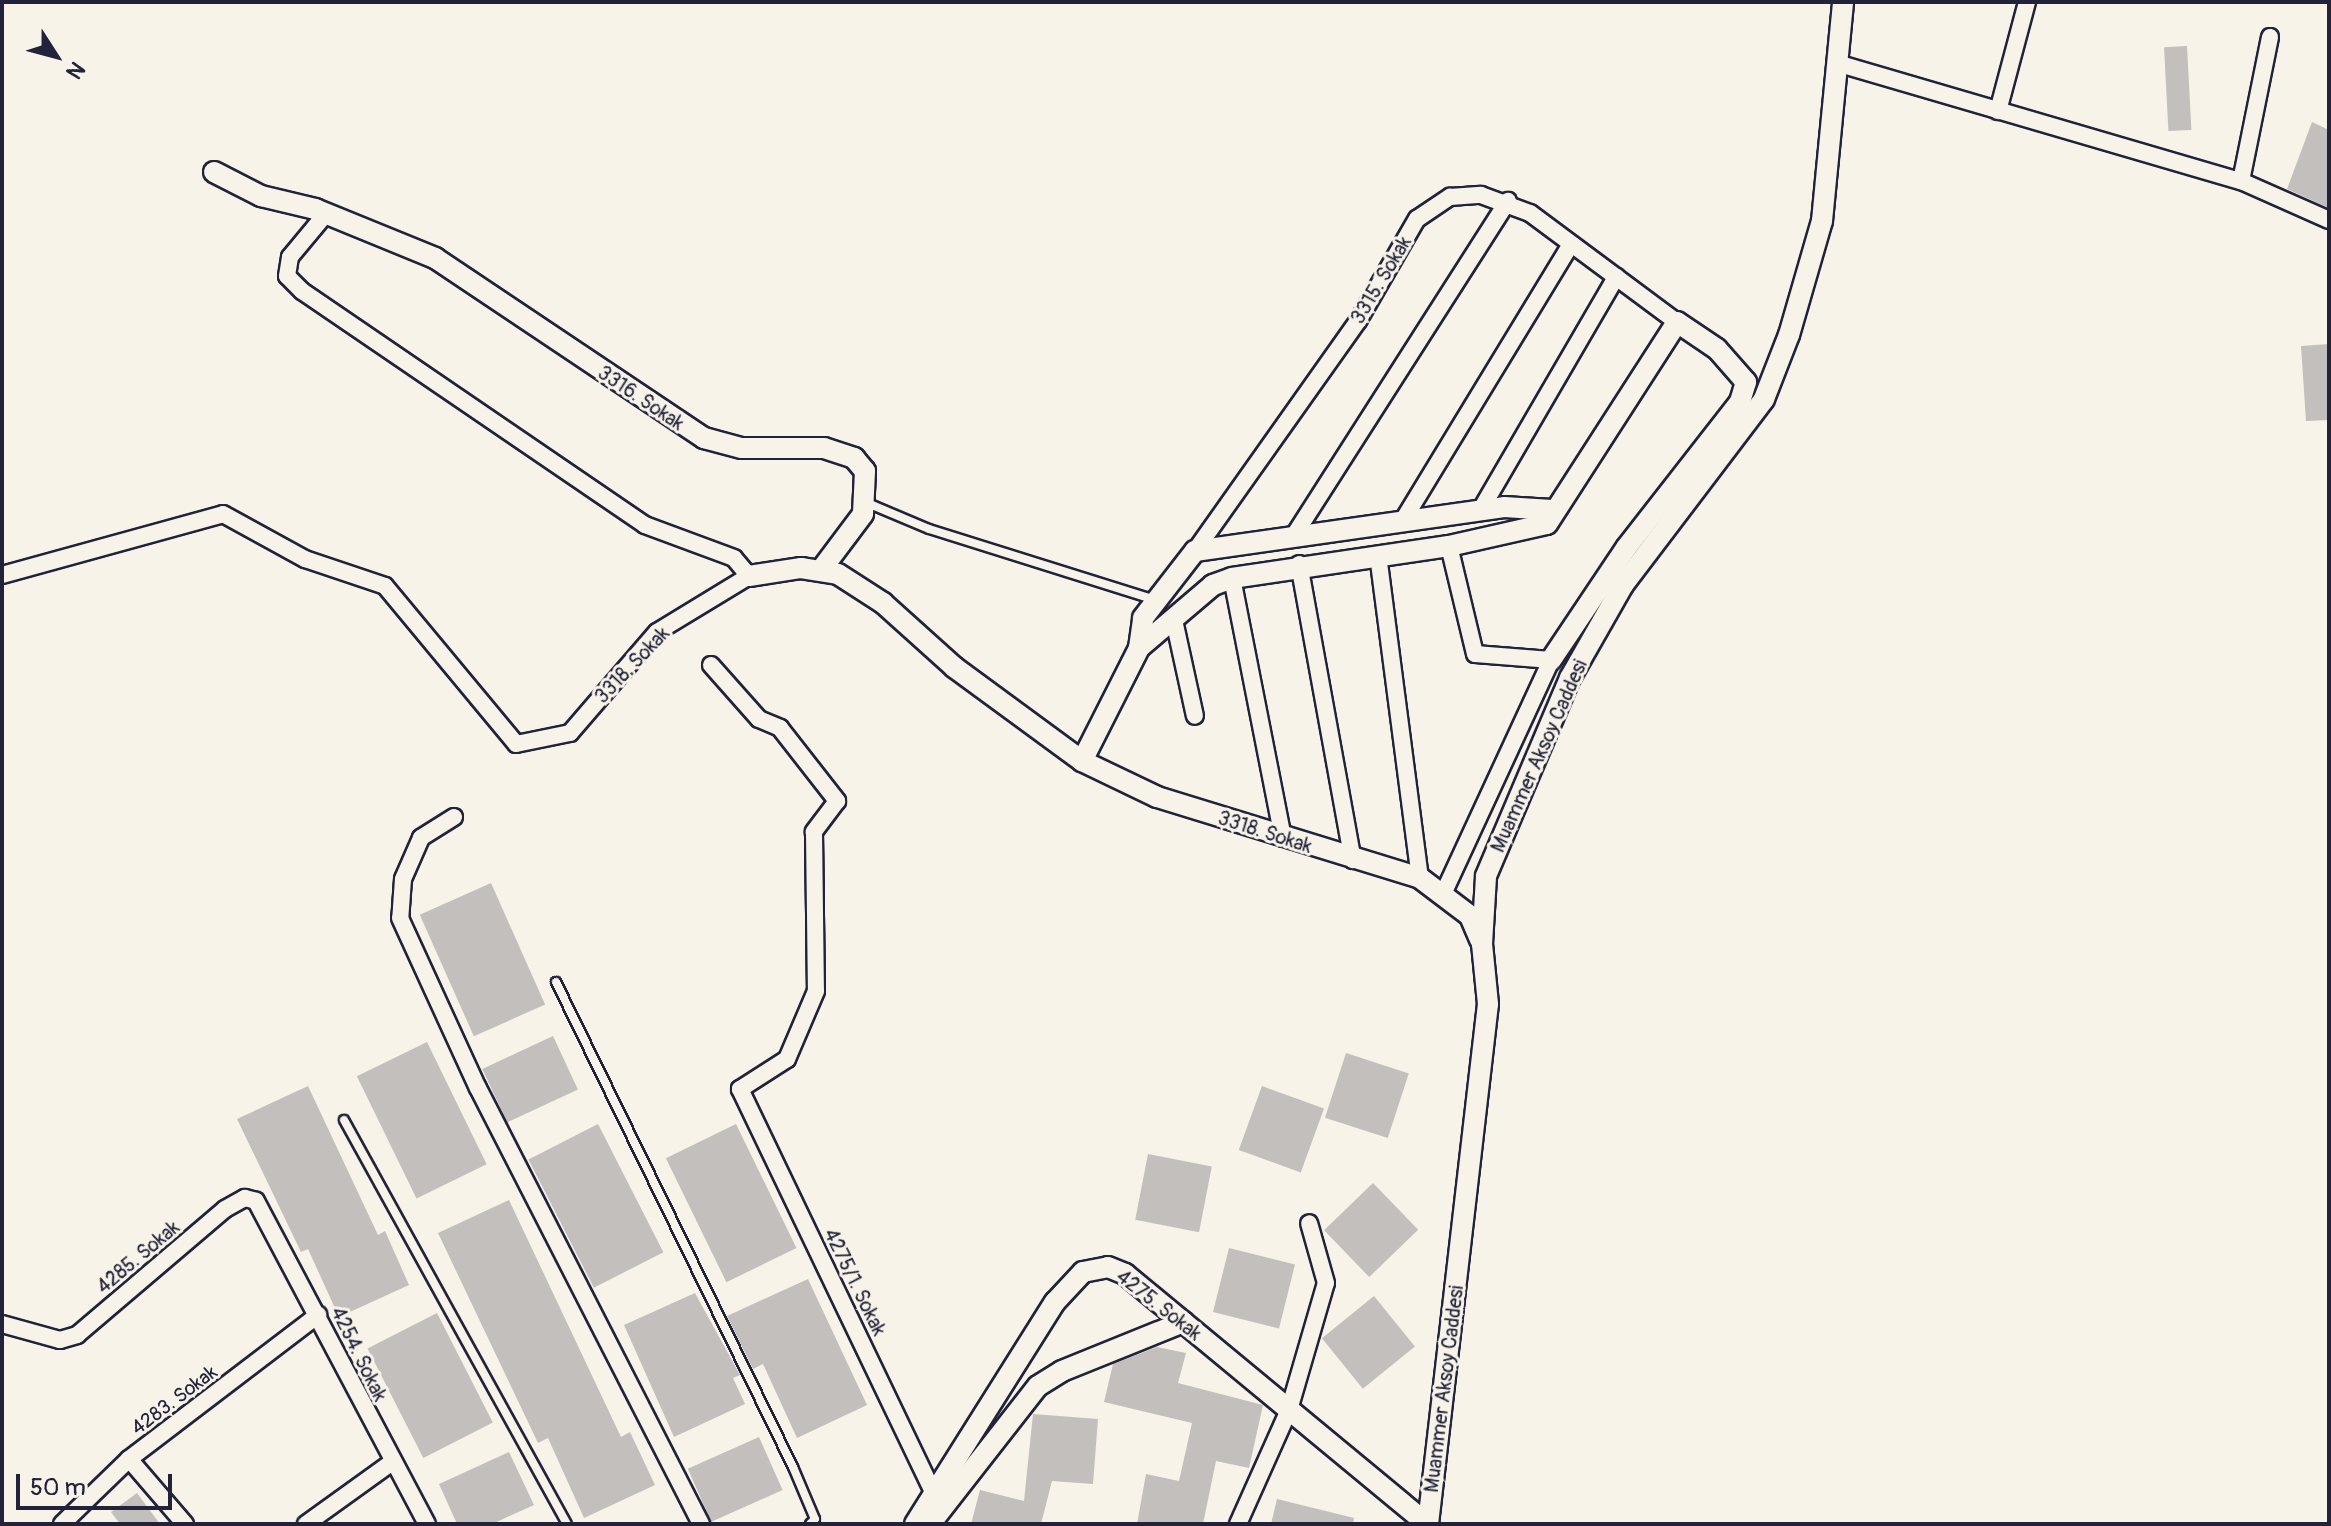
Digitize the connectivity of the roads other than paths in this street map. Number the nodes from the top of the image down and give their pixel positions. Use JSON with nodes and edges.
{"nodes":[{"id":1,"x":1843,"y":2,"type":"edge"},
{"id":2,"x":2027,"y":2,"type":"edge"},
{"id":3,"x":2270,"y":37,"type":"dead end"},
{"id":4,"x":1840,"y":64,"type":"junction"},
{"id":5,"x":1998,"y":111,"type":"junction"},
{"id":6,"x":214,"y":172,"type":"dead end"},
{"id":7,"x":2241,"y":181,"type":"junction"},
{"id":8,"x":1508,"y":201,"type":"junction"},
{"id":9,"x":325,"y":215,"type":"junction"},
{"id":10,"x":2329,"y":220,"type":"edge"},
{"id":11,"x":1571,"y":244,"type":"junction"},
{"id":12,"x":1616,"y":277,"type":"junction"},
{"id":13,"x":1677,"y":322,"type":"junction"},
{"id":14,"x":865,"y":502,"type":"junction"},
{"id":15,"x":1552,"y":510,"type":"junction"},
{"id":16,"x":1480,"y":511,"type":"junction"},
{"id":17,"x":1402,"y":522,"type":"junction"},
{"id":18,"x":1293,"y":537,"type":"junction"},
{"id":19,"x":1449,"y":546,"type":"junction"},
{"id":20,"x":1195,"y":551,"type":"junction"},
{"id":21,"x":1378,"y":555,"type":"junction"},
{"id":22,"x":1299,"y":564,"type":"junction"},
{"id":23,"x":821,"y":570,"type":"junction"},
{"id":24,"x":2,"y":575,"type":"edge"},
{"id":25,"x":749,"y":576,"type":"junction"},
{"id":26,"x":1232,"y":578,"type":"junction"},
{"id":27,"x":1156,"y":600,"type":"junction"},
{"id":28,"x":1174,"y":620,"type":"junction"},
{"id":29,"x":1139,"y":648,"type":"junction"},
{"id":30,"x":1551,"y":660,"type":"junction"},
{"id":31,"x":711,"y":665,"type":"dead end"},
{"id":32,"x":1195,"y":716,"type":"dead end"},
{"id":33,"x":1082,"y":761,"type":"junction"},
{"id":34,"x":454,"y":817,"type":"dead end"},
{"id":35,"x":1283,"y":838,"type":"junction"},
{"id":36,"x":1353,"y":860,"type":"junction"},
{"id":37,"x":1420,"y":878,"type":"junction"},
{"id":38,"x":1444,"y":892,"type":"junction"},
{"id":39,"x":1482,"y":944,"type":"junction"},
{"id":40,"x":556,"y":982,"type":"dead end"},
{"id":41,"x":344,"y":1120,"type":"dead end"},
{"id":42,"x":225,"y":1209,"type":"joint"},
{"id":43,"x":1309,"y":1223,"type":"dead end"},
{"id":44,"x":318,"y":1315,"type":"junction"},
{"id":45,"x":1183,"y":1322,"type":"junction"},
{"id":46,"x":2,"y":1324,"type":"edge"},
{"id":47,"x":1289,"y":1410,"type":"junction"},
{"id":48,"x":129,"y":1459,"type":"junction"},
{"id":49,"x":391,"y":1463,"type":"junction"},
{"id":50,"x":933,"y":1492,"type":"junction"},
{"id":51,"x":62,"y":1524,"type":"edge"},
{"id":52,"x":185,"y":1524,"type":"edge"},
{"id":53,"x":306,"y":1524,"type":"edge"},
{"id":54,"x":427,"y":1524,"type":"edge"},
{"id":55,"x":567,"y":1524,"type":"edge"},
{"id":56,"x":701,"y":1524,"type":"edge"},
{"id":57,"x":810,"y":1524,"type":"edge"},
{"id":58,"x":915,"y":1524,"type":"edge"},
{"id":59,"x":930,"y":1524,"type":"edge"},
{"id":60,"x":1238,"y":1524,"type":"edge"},
{"id":61,"x":1428,"y":1524,"type":"edge"}],
"edges":[{"from":1,"to":4,"type":"street","name":"Muammer Aksoy Caddesi"},
{"from":2,"to":5,"type":"street"},
{"from":3,"to":7,"type":"street"},
{"from":4,"to":5,"type":"street"},
{"from":4,"to":39,"type":"street","name":"Muammer Aksoy Caddesi"},
{"from":5,"to":7,"type":"street"},
{"from":6,"to":9,"type":"street","name":"3316. Sokak"},
{"from":7,"to":10,"type":"street"},
{"from":8,"to":11,"type":"street"},
{"from":8,"to":18,"type":"street"},
{"from":8,"to":20,"type":"street","name":"3315. Sokak"},
{"from":9,"to":14,"type":"street","name":"3316. Sokak"},
{"from":9,"to":25,"type":"street"},
{"from":11,"to":12,"type":"street"},
{"from":11,"to":17,"type":"street"},
{"from":12,"to":13,"type":"street"},
{"from":12,"to":16,"type":"street"},
{"from":13,"to":15,"type":"street"},
{"from":13,"to":30,"type":"street"},
{"from":14,"to":23,"type":"street"},
{"from":14,"to":27,"type":"lane"},
{"from":15,"to":16,"type":"street"},
{"from":15,"to":19,"type":"street"},
{"from":16,"to":17,"type":"street"},
{"from":17,"to":18,"type":"street"},
{"from":18,"to":20,"type":"street"},
{"from":19,"to":21,"type":"street"},
{"from":19,"to":30,"type":"street"},
{"from":20,"to":27,"type":"street"},
{"from":21,"to":22,"type":"street"},
{"from":21,"to":37,"type":"street"},
{"from":22,"to":26,"type":"street"},
{"from":22,"to":36,"type":"street"},
{"from":23,"to":25,"type":"street","name":"3318. Sokak"},
{"from":23,"to":33,"type":"street","name":"3318. Sokak"},
{"from":24,"to":25,"type":"street","name":"3318. Sokak"},
{"from":26,"to":28,"type":"street"},
{"from":26,"to":35,"type":"street"},
{"from":27,"to":29,"type":"street"},
{"from":28,"to":29,"type":"street"},
{"from":28,"to":32,"type":"street"},
{"from":29,"to":33,"type":"street"},
{"from":30,"to":38,"type":"street"},
{"from":31,"to":50,"type":"street","name":"4275/1. Sokak"},
{"from":33,"to":35,"type":"street","name":"3318. Sokak"},
{"from":34,"to":56,"type":"street"},
{"from":35,"to":36,"type":"street","name":"3318. Sokak"},
{"from":36,"to":37,"type":"street","name":"3318. Sokak"},
{"from":37,"to":38,"type":"street","name":"3318. Sokak"},
{"from":38,"to":39,"type":"street","name":"3318. Sokak"},
{"from":39,"to":61,"type":"street","name":"Muammer Aksoy Caddesi"},
{"from":40,"to":57,"type":"lane"},
{"from":41,"to":55,"type":"lane"},
{"from":42,"to":44,"type":"street","name":"4254. Sokak"},
{"from":42,"to":46,"type":"street","name":"4285. Sokak"},
{"from":43,"to":47,"type":"street"},
{"from":44,"to":48,"type":"street","name":"4283. Sokak"},
{"from":44,"to":49,"type":"street","name":"4254. Sokak"},
{"from":45,"to":47,"type":"street","name":"4275. Sokak"},
{"from":45,"to":50,"type":"street","name":"4275. Sokak"},
{"from":45,"to":59,"type":"street"},
{"from":47,"to":60,"type":"street"},
{"from":47,"to":61,"type":"street","name":"4275. Sokak"},
{"from":48,"to":51,"type":"street","name":"4283. Sokak"},
{"from":48,"to":52,"type":"street"},
{"from":49,"to":53,"type":"street"},
{"from":49,"to":54,"type":"street","name":"4254. Sokak"},
{"from":50,"to":58,"type":"street","name":"4275. Sokak"}]}
